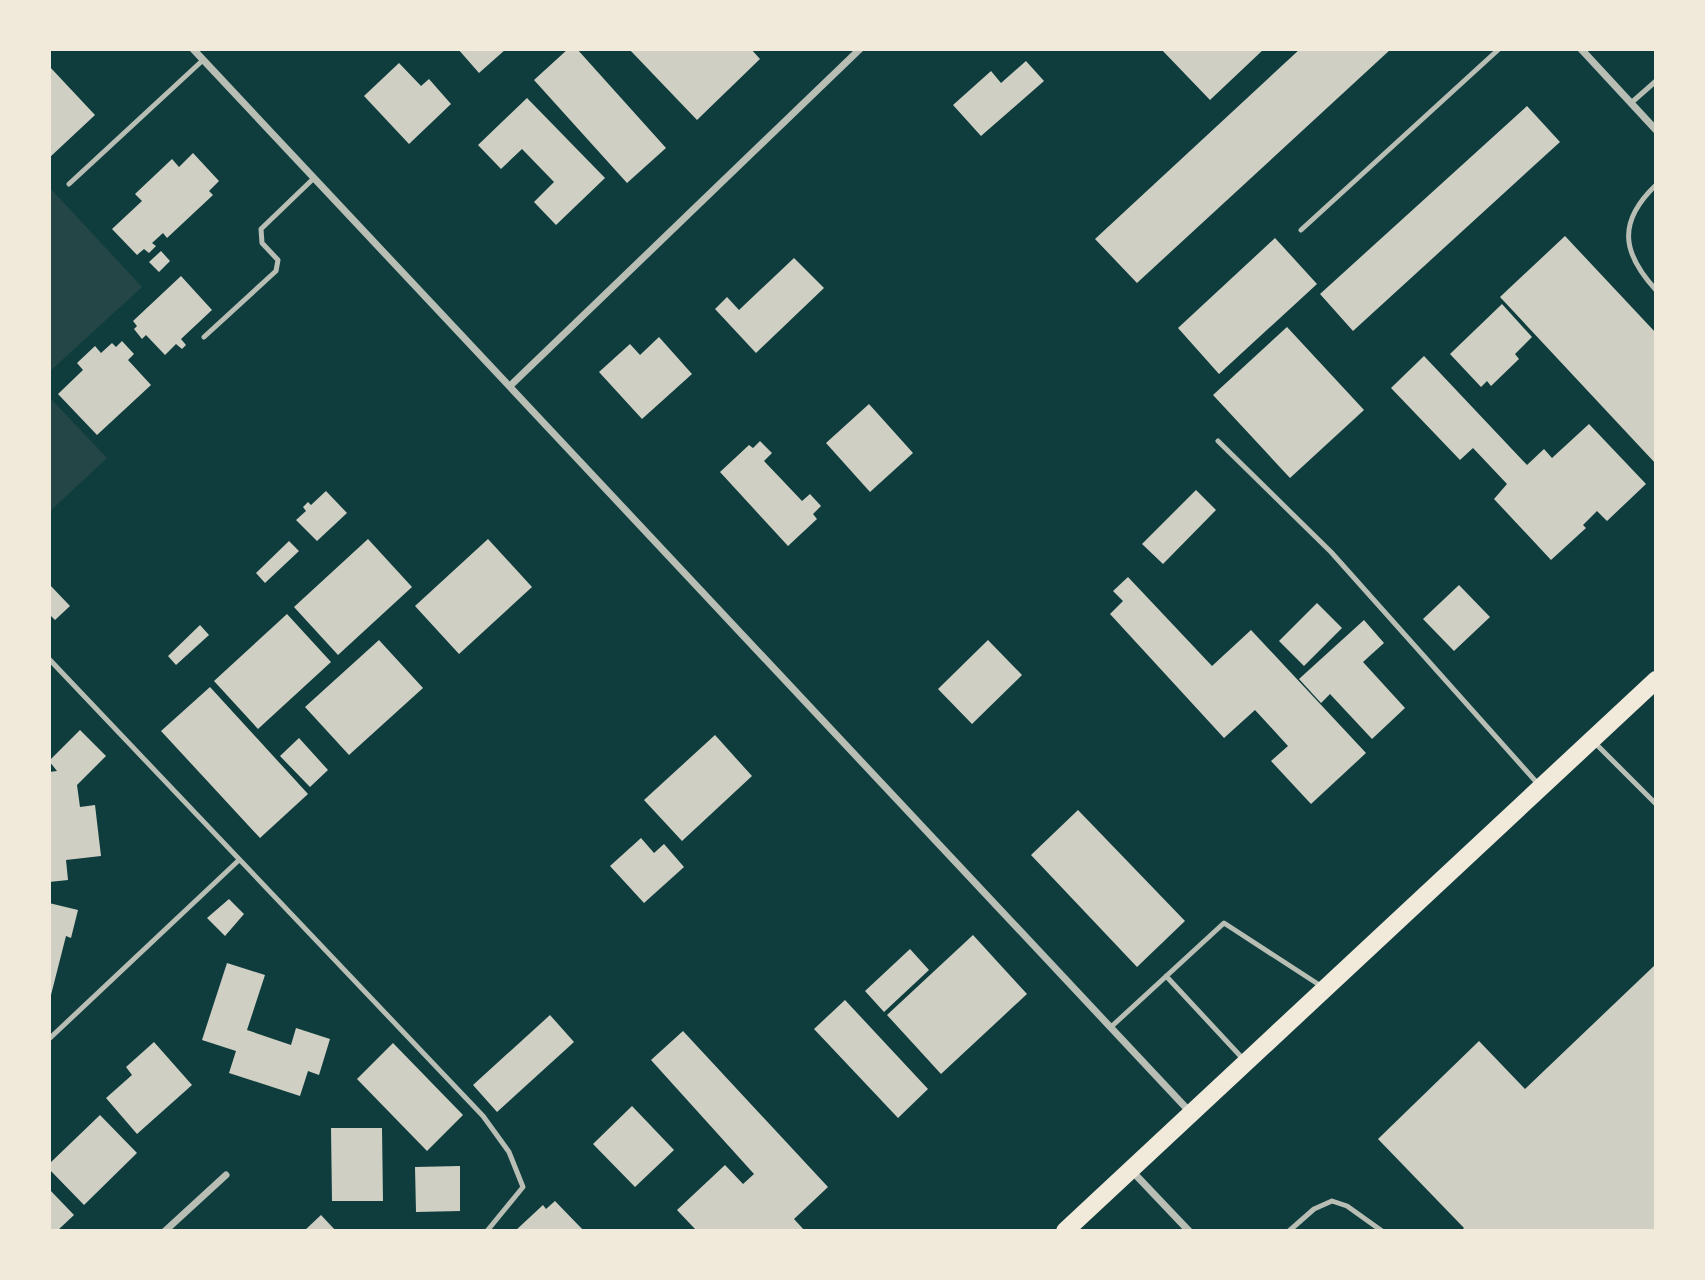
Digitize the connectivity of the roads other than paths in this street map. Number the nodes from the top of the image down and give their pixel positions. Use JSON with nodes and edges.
{"nodes":[{"id":1,"x":193,"y":49,"type":"edge"},
{"id":2,"x":860,"y":49,"type":"edge"},
{"id":3,"x":1499,"y":49,"type":"edge"},
{"id":4,"x":1581,"y":49,"type":"edge"},
{"id":5,"x":203,"y":60,"type":"junction"},
{"id":6,"x":1656,"y":81,"type":"edge"},
{"id":7,"x":1631,"y":103,"type":"junction"},
{"id":8,"x":1656,"y":130,"type":"edge"},
{"id":9,"x":314,"y":178,"type":"junction"},
{"id":10,"x":69,"y":184,"type":"dead end"},
{"id":11,"x":1656,"y":185,"type":"edge"},
{"id":12,"x":1301,"y":230,"type":"dead end"},
{"id":13,"x":1656,"y":290,"type":"edge"},
{"id":14,"x":204,"y":337,"type":"dead end"},
{"id":15,"x":510,"y":386,"type":"junction"},
{"id":16,"x":1218,"y":440,"type":"dead end"},
{"id":17,"x":49,"y":659,"type":"edge"},
{"id":18,"x":1656,"y":680,"type":"edge"},
{"id":19,"x":1592,"y":740,"type":"junction"},
{"id":20,"x":1541,"y":787,"type":"junction"},
{"id":21,"x":1656,"y":804,"type":"edge"},
{"id":22,"x":239,"y":860,"type":"junction"},
{"id":23,"x":1166,"y":976,"type":"junction"},
{"id":24,"x":1324,"y":988,"type":"junction"},
{"id":25,"x":1111,"y":1027,"type":"junction"},
{"id":26,"x":49,"y":1039,"type":"edge"},
{"id":27,"x":1245,"y":1061,"type":"junction"},
{"id":28,"x":1190,"y":1113,"type":"junction"},
{"id":29,"x":1131,"y":1170,"type":"junction"},
{"id":30,"x":226,"y":1175,"type":"dead end"},
{"id":31,"x":165,"y":1231,"type":"edge"},
{"id":32,"x":487,"y":1231,"type":"edge"},
{"id":33,"x":1065,"y":1231,"type":"edge"},
{"id":34,"x":1189,"y":1231,"type":"edge"},
{"id":35,"x":1289,"y":1231,"type":"edge"},
{"id":36,"x":1382,"y":1231,"type":"edge"}],
"edges":[{"from":1,"to":5,"type":"street"},
{"from":2,"to":15,"type":"street"},
{"from":3,"to":12,"type":"lane"},
{"from":4,"to":7,"type":"street"},
{"from":5,"to":9,"type":"street"},
{"from":5,"to":10,"type":"lane"},
{"from":6,"to":7,"type":"lane"},
{"from":7,"to":8,"type":"street"},
{"from":9,"to":14,"type":"lane"},
{"from":9,"to":15,"type":"street"},
{"from":11,"to":13,"type":"lane"},
{"from":15,"to":25,"type":"street"},
{"from":16,"to":20,"type":"lane"},
{"from":17,"to":22,"type":"lane"},
{"from":18,"to":19,"type":"main road"},
{"from":19,"to":20,"type":"main road"},
{"from":19,"to":21,"type":"lane"},
{"from":20,"to":24,"type":"main road"},
{"from":22,"to":26,"type":"lane"},
{"from":22,"to":32,"type":"lane"},
{"from":23,"to":24,"type":"lane"},
{"from":23,"to":25,"type":"lane"},
{"from":23,"to":27,"type":"lane"},
{"from":24,"to":27,"type":"main road"},
{"from":25,"to":28,"type":"street"},
{"from":27,"to":28,"type":"main road"},
{"from":28,"to":29,"type":"main road"},
{"from":29,"to":33,"type":"main road"},
{"from":29,"to":34,"type":"street"},
{"from":30,"to":31,"type":"street"},
{"from":35,"to":36,"type":"lane"}]}
